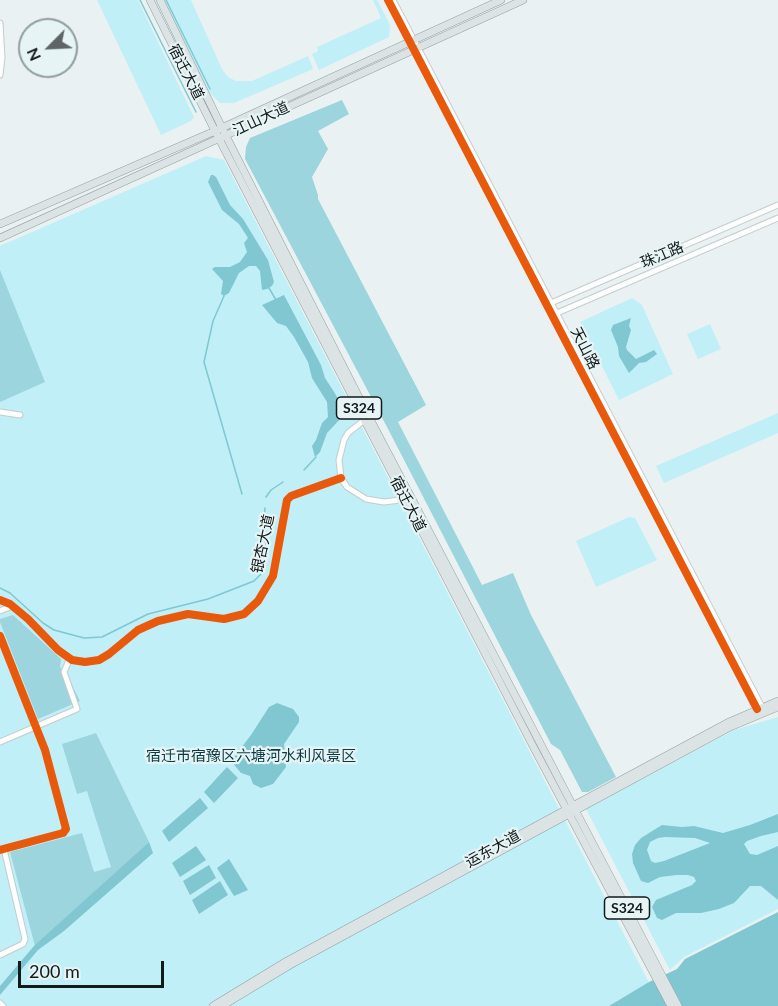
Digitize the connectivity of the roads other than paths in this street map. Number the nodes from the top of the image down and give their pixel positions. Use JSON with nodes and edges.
{"nodes":[{"id":1,"x":150,"y":0,"type":"edge"},
{"id":2,"x":160,"y":0,"type":"edge"},
{"id":3,"x":388,"y":0,"type":"edge"},
{"id":4,"x":393,"y":0,"type":"edge"},
{"id":5,"x":501,"y":0,"type":"edge"},
{"id":6,"x":523,"y":0,"type":"edge"},
{"id":7,"x":0,"y":23,"type":"edge"},
{"id":8,"x":411,"y":40,"type":"junction"},
{"id":9,"x":415,"y":48,"type":"junction"},
{"id":10,"x":0,"y":75,"type":"edge"},
{"id":11,"x":218,"y":129,"type":"junction"},
{"id":12,"x":223,"y":138,"type":"junction"},
{"id":13,"x":778,"y":205,"type":"edge"},
{"id":14,"x":778,"y":218,"type":"edge"},
{"id":15,"x":0,"y":224,"type":"edge"},
{"id":16,"x":0,"y":238,"type":"edge"},
{"id":17,"x":549,"y":303,"type":"junction"},
{"id":18,"x":555,"y":314,"type":"junction"},
{"id":19,"x":0,"y":412,"type":"edge"},
{"id":20,"x":20,"y":415,"type":"dead end"},
{"id":21,"x":367,"y":418,"type":"junction"},
{"id":22,"x":341,"y":478,"type":"junction"},
{"id":23,"x":408,"y":498,"type":"junction"},
{"id":24,"x":0,"y":600,"type":"edge"},
{"id":25,"x":12,"y":606,"type":"junction"},
{"id":26,"x":0,"y":611,"type":"edge"},
{"id":27,"x":0,"y":636,"type":"edge"},
{"id":28,"x":70,"y":658,"type":"junction"},
{"id":29,"x":778,"y":701,"type":"edge"},
{"id":30,"x":778,"y":707,"type":"edge"},
{"id":31,"x":759,"y":708,"type":"junction"},
{"id":32,"x":34,"y":727,"type":"junction"},
{"id":33,"x":0,"y":742,"type":"edge"},
{"id":34,"x":572,"y":810,"type":"junction"},
{"id":35,"x":2,"y":850,"type":"edge"},
{"id":36,"x":0,"y":957,"type":"edge"},
{"id":37,"x":0,"y":963,"type":"edge"},
{"id":38,"x":213,"y":1006,"type":"edge"},
{"id":39,"x":222,"y":1006,"type":"edge"},
{"id":40,"x":670,"y":1006,"type":"edge"},
{"id":41,"x":678,"y":1006,"type":"edge"}],
"edges":[{"from":1,"to":11,"type":"main road","name":"宿迁大道","number":"S324"},
{"from":2,"to":11,"type":"main road","name":"宿迁大道","number":"S324"},
{"from":3,"to":8,"type":"street","name":"天山路"},
{"from":4,"to":8,"type":"street","name":"天山路"},
{"from":5,"to":8,"type":"main road","name":"江山大道"},
{"from":6,"to":9,"type":"main road","name":"江山大道"},
{"from":7,"to":10,"type":"street"},
{"from":8,"to":9,"type":"street","name":"天山路"},
{"from":8,"to":11,"type":"main road","name":"江山大道"},
{"from":9,"to":12,"type":"main road","name":"江山大道"},
{"from":9,"to":17,"type":"street","name":"天山路"},
{"from":11,"to":12,"type":"main road","name":"宿迁大道","number":"S324"},
{"from":11,"to":15,"type":"main road","name":"江山大道"},
{"from":12,"to":16,"type":"main road","name":"江山大道"},
{"from":12,"to":21,"type":"main road","name":"宿迁大道","number":"S324"},
{"from":13,"to":17,"type":"street","name":"珠江路"},
{"from":14,"to":18,"type":"street","name":"珠江路"},
{"from":17,"to":18,"type":"street","name":"天山路"},
{"from":18,"to":31,"type":"street","name":"天山路"},
{"from":19,"to":20,"type":"street"},
{"from":21,"to":22,"type":"street"},
{"from":21,"to":23,"type":"main road","name":"宿迁大道","number":"S324"},
{"from":22,"to":23,"type":"street"},
{"from":22,"to":28,"type":"street","name":"银杏大道"},
{"from":23,"to":34,"type":"main road","name":"宿迁大道","number":"S324"},
{"from":24,"to":25,"type":"street"},
{"from":25,"to":26,"type":"street"},
{"from":25,"to":28,"type":"street"},
{"from":27,"to":32,"type":"street"},
{"from":28,"to":32,"type":"street"},
{"from":29,"to":31,"type":"main road","name":"运东大道"},
{"from":30,"to":34,"type":"main road","name":"运东大道"},
{"from":31,"to":34,"type":"main road","name":"运东大道"},
{"from":32,"to":33,"type":"street"},
{"from":32,"to":35,"type":"street"},
{"from":34,"to":38,"type":"main road","name":"运东大道"},
{"from":34,"to":39,"type":"main road","name":"运东大道"},
{"from":34,"to":40,"type":"main road","name":"宿迁大道","number":"S324"},
{"from":34,"to":41,"type":"main road","name":"宿迁大道","number":"S324"},
{"from":35,"to":36,"type":"street"},
{"from":36,"to":37,"type":"street"}]}
